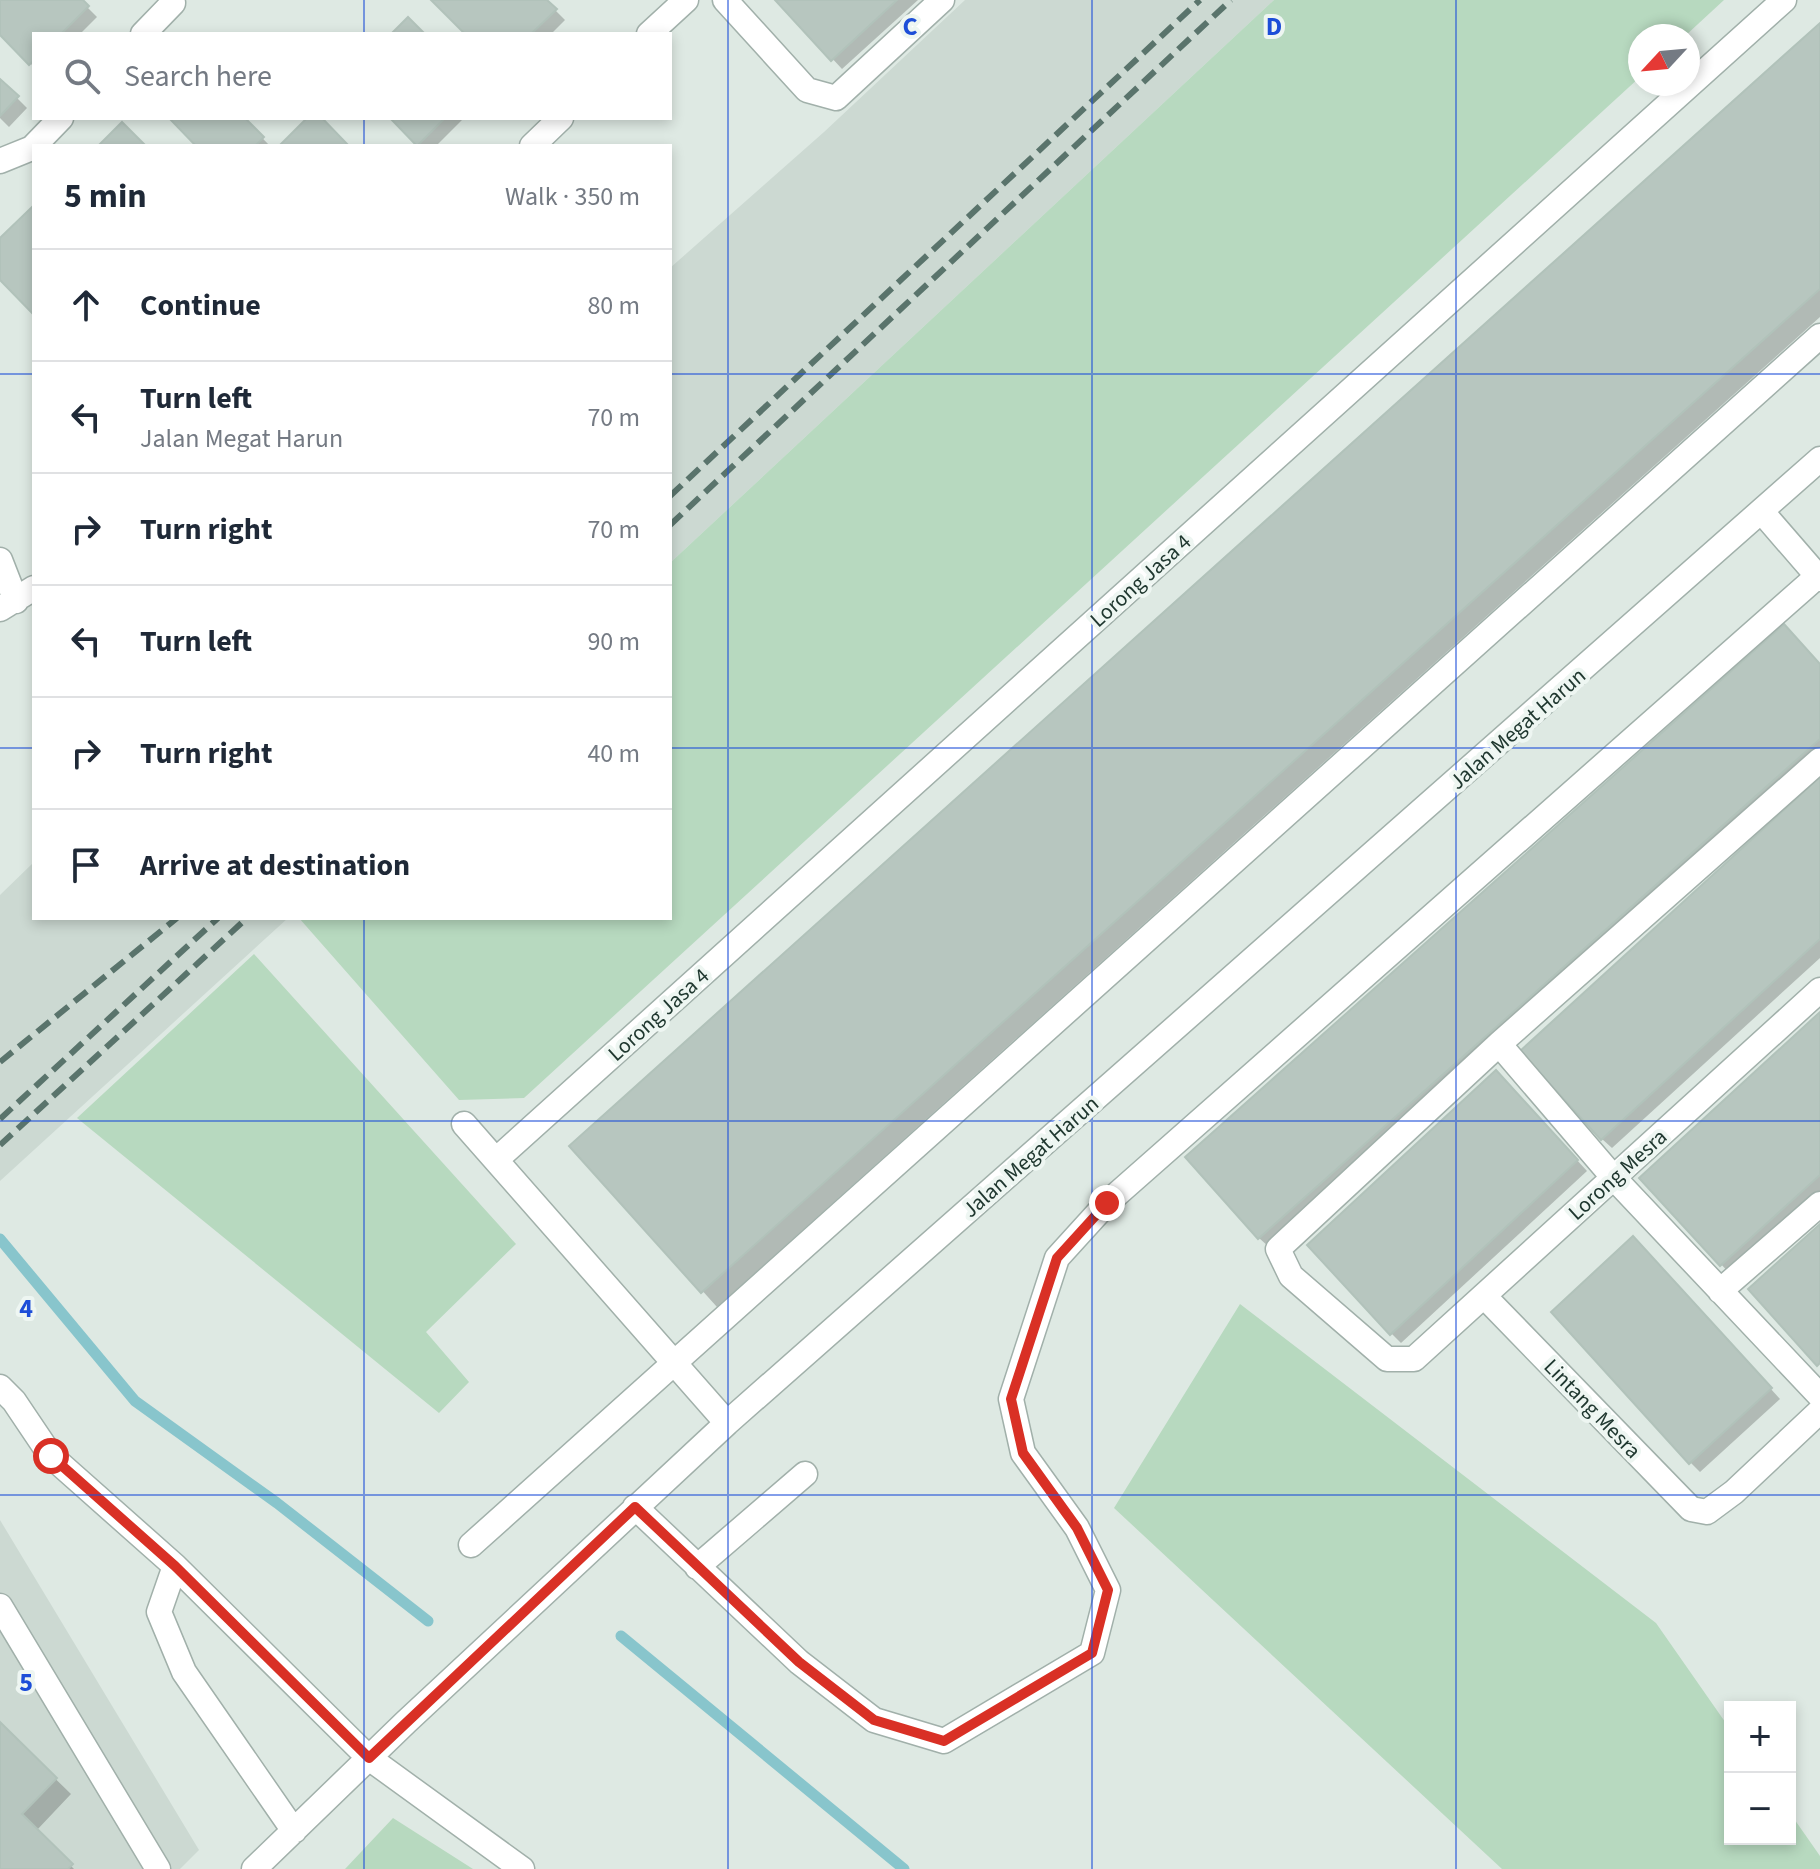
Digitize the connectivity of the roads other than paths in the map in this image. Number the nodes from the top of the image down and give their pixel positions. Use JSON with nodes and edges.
{"nodes":[{"id":1,"x":686,"y":0,"type":"edge"},
{"id":2,"x":725,"y":0,"type":"edge"},
{"id":3,"x":942,"y":0,"type":"edge"},
{"id":4,"x":1784,"y":0,"type":"edge"},
{"id":5,"x":173,"y":3,"type":"dead end"},
{"id":6,"x":145,"y":32,"type":"edge"},
{"id":7,"x":651,"y":32,"type":"edge"},
{"id":8,"x":59,"y":120,"type":"edge"},
{"id":9,"x":559,"y":120,"type":"edge"},
{"id":10,"x":36,"y":144,"type":"edge"},
{"id":11,"x":534,"y":144,"type":"edge"},
{"id":12,"x":32,"y":148,"type":"edge"},
{"id":13,"x":0,"y":161,"type":"edge"},
{"id":14,"x":1820,"y":336,"type":"edge"},
{"id":15,"x":1820,"y":459,"type":"edge"},
{"id":16,"x":1762,"y":512,"type":"junction"},
{"id":17,"x":0,"y":560,"type":"edge"},
{"id":18,"x":1819,"y":576,"type":"edge"},
{"id":19,"x":17,"y":599,"type":"edge"},
{"id":20,"x":1820,"y":760,"type":"edge"},
{"id":21,"x":1820,"y":990,"type":"edge"},
{"id":22,"x":1499,"y":1044,"type":"junction"},
{"id":23,"x":464,"y":1124,"type":"dead end"},
{"id":24,"x":496,"y":1160,"type":"junction"},
{"id":25,"x":1613,"y":1177,"type":"junction"},
{"id":26,"x":1820,"y":1204,"type":"edge"},
{"id":27,"x":1720,"y":1291,"type":"junction"},
{"id":28,"x":1484,"y":1296,"type":"junction"},
{"id":29,"x":675,"y":1363,"type":"junction"},
{"id":30,"x":0,"y":1387,"type":"edge"},
{"id":31,"x":1820,"y":1396,"type":"edge"},
{"id":32,"x":1820,"y":1411,"type":"edge"},
{"id":33,"x":727,"y":1423,"type":"junction"},
{"id":34,"x":805,"y":1474,"type":"dead end"},
{"id":35,"x":635,"y":1507,"type":"junction"},
{"id":36,"x":471,"y":1545,"type":"dead end"},
{"id":37,"x":175,"y":1566,"type":"junction"},
{"id":38,"x":697,"y":1567,"type":"junction"},
{"id":39,"x":0,"y":1606,"type":"edge"},
{"id":40,"x":369,"y":1758,"type":"junction"},
{"id":41,"x":294,"y":1831,"type":"junction"},
{"id":42,"x":146,"y":1864,"type":"edge"},
{"id":43,"x":254,"y":1869,"type":"edge"},
{"id":44,"x":522,"y":1869,"type":"edge"}],
"edges":[{"from":1,"to":7,"type":"street"},
{"from":2,"to":3,"type":"street"},
{"from":4,"to":24,"type":"street","name":"Lorong Jasa 4"},
{"from":5,"to":6,"type":"street"},
{"from":8,"to":10,"type":"street"},
{"from":9,"to":11,"type":"street"},
{"from":12,"to":13,"type":"street"},
{"from":14,"to":29,"type":"street"},
{"from":15,"to":16,"type":"street","name":"Jalan Megat Harun"},
{"from":16,"to":18,"type":"street"},
{"from":16,"to":33,"type":"street","name":"Jalan Megat Harun"},
{"from":17,"to":19,"type":"street"},
{"from":18,"to":38,"type":"street"},
{"from":20,"to":22,"type":"street"},
{"from":21,"to":25,"type":"street","name":"Lorong Mesra"},
{"from":22,"to":25,"type":"street"},
{"from":22,"to":28,"type":"street","name":"Lorong Mesra"},
{"from":23,"to":24,"type":"street"},
{"from":24,"to":29,"type":"street"},
{"from":25,"to":27,"type":"street"},
{"from":25,"to":28,"type":"street","name":"Lorong Mesra"},
{"from":26,"to":27,"type":"street"},
{"from":27,"to":31,"type":"street"},
{"from":28,"to":32,"type":"street","name":"Lintang Mesra"},
{"from":29,"to":33,"type":"street"},
{"from":29,"to":36,"type":"street"},
{"from":30,"to":37,"type":"street"},
{"from":33,"to":35,"type":"street","name":"Jalan Megat Harun"},
{"from":34,"to":38,"type":"street"},
{"from":35,"to":38,"type":"street"},
{"from":35,"to":40,"type":"street","name":"Jalan Megat Harun"},
{"from":37,"to":40,"type":"street"},
{"from":37,"to":41,"type":"street"},
{"from":39,"to":42,"type":"street"},
{"from":40,"to":41,"type":"street","name":"Jalan Megat Harun"},
{"from":40,"to":44,"type":"street"},
{"from":41,"to":43,"type":"street","name":"Jalan Megat Harun"}]}
